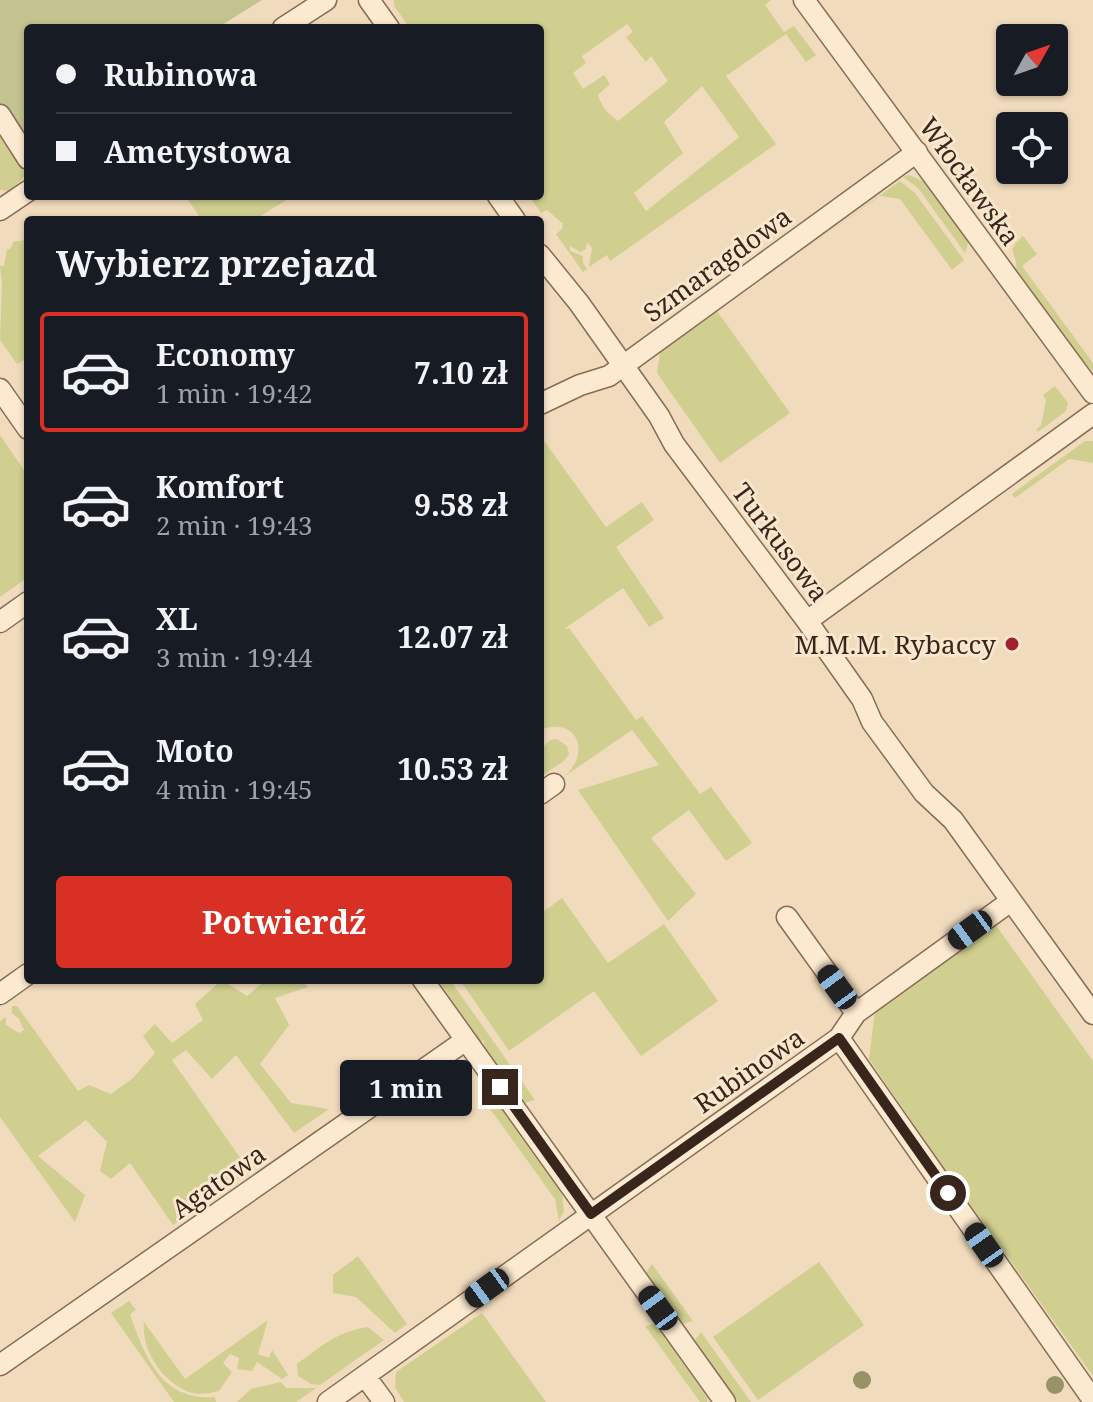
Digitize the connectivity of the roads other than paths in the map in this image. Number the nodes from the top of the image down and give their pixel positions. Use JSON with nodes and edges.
{"nodes":[{"id":1,"x":326,"y":0,"type":"edge"},
{"id":2,"x":369,"y":0,"type":"edge"},
{"id":3,"x":804,"y":0,"type":"edge"},
{"id":4,"x":289,"y":24,"type":"edge"},
{"id":5,"x":386,"y":24,"type":"edge"},
{"id":6,"x":0,"y":115,"type":"edge"},
{"id":7,"x":917,"y":152,"type":"junction"},
{"id":8,"x":24,"y":153,"type":"edge"},
{"id":9,"x":24,"y":194,"type":"edge"},
{"id":10,"x":0,"y":210,"type":"edge"},
{"id":11,"x":544,"y":260,"type":"edge"},
{"id":12,"x":621,"y":365,"type":"junction"},
{"id":13,"x":0,"y":389,"type":"edge"},
{"id":14,"x":1093,"y":393,"type":"edge"},
{"id":15,"x":544,"y":402,"type":"edge"},
{"id":16,"x":1093,"y":414,"type":"edge"},
{"id":17,"x":24,"y":423,"type":"edge"},
{"id":18,"x":24,"y":605,"type":"edge"},
{"id":19,"x":807,"y":621,"type":"junction"},
{"id":20,"x":0,"y":622,"type":"edge"},
{"id":21,"x":1011,"y":901,"type":"junction"},
{"id":22,"x":787,"y":917,"type":"dead end"},
{"id":23,"x":24,"y":977,"type":"edge"},
{"id":24,"x":426,"y":984,"type":"edge"},
{"id":25,"x":0,"y":994,"type":"edge"},
{"id":26,"x":856,"y":1013,"type":"junction"},
{"id":27,"x":1093,"y":1014,"type":"edge"},
{"id":28,"x":839,"y":1038,"type":"junction"},
{"id":29,"x":466,"y":1040,"type":"junction"},
{"id":30,"x":591,"y":1214,"type":"junction"},
{"id":31,"x":0,"y":1365,"type":"edge"},
{"id":32,"x":365,"y":1376,"type":"junction"},
{"id":33,"x":1093,"y":1400,"type":"edge"},
{"id":34,"x":328,"y":1402,"type":"edge"},
{"id":35,"x":384,"y":1402,"type":"edge"},
{"id":36,"x":725,"y":1402,"type":"edge"}],
"edges":[{"from":1,"to":4,"type":"street"},
{"from":2,"to":5,"type":"street"},
{"from":3,"to":7,"type":"street","name":"Włocławska"},
{"from":6,"to":8,"type":"street"},
{"from":7,"to":12,"type":"street","name":"Szmaragdowa"},
{"from":7,"to":14,"type":"street","name":"Włocławska"},
{"from":9,"to":10,"type":"street"},
{"from":11,"to":12,"type":"street","name":"Turkusowa"},
{"from":12,"to":15,"type":"street","name":"Szmaragdowa"},
{"from":12,"to":19,"type":"street","name":"Turkusowa"},
{"from":13,"to":17,"type":"street"},
{"from":16,"to":19,"type":"street"},
{"from":18,"to":20,"type":"street"},
{"from":19,"to":21,"type":"street","name":"Turkusowa"},
{"from":21,"to":26,"type":"street"},
{"from":21,"to":27,"type":"street","name":"Turkusowa"},
{"from":22,"to":26,"type":"street"},
{"from":23,"to":25,"type":"street"},
{"from":24,"to":29,"type":"street"},
{"from":26,"to":28,"type":"street"},
{"from":28,"to":30,"type":"street","name":"Rubinowa"},
{"from":28,"to":33,"type":"street","name":"Rubinowa"},
{"from":29,"to":30,"type":"street"},
{"from":29,"to":31,"type":"street","name":"Agatowa"},
{"from":30,"to":32,"type":"street","name":"Rubinowa"},
{"from":30,"to":36,"type":"street"},
{"from":32,"to":34,"type":"street","name":"Rubinowa"},
{"from":32,"to":35,"type":"street"}]}
